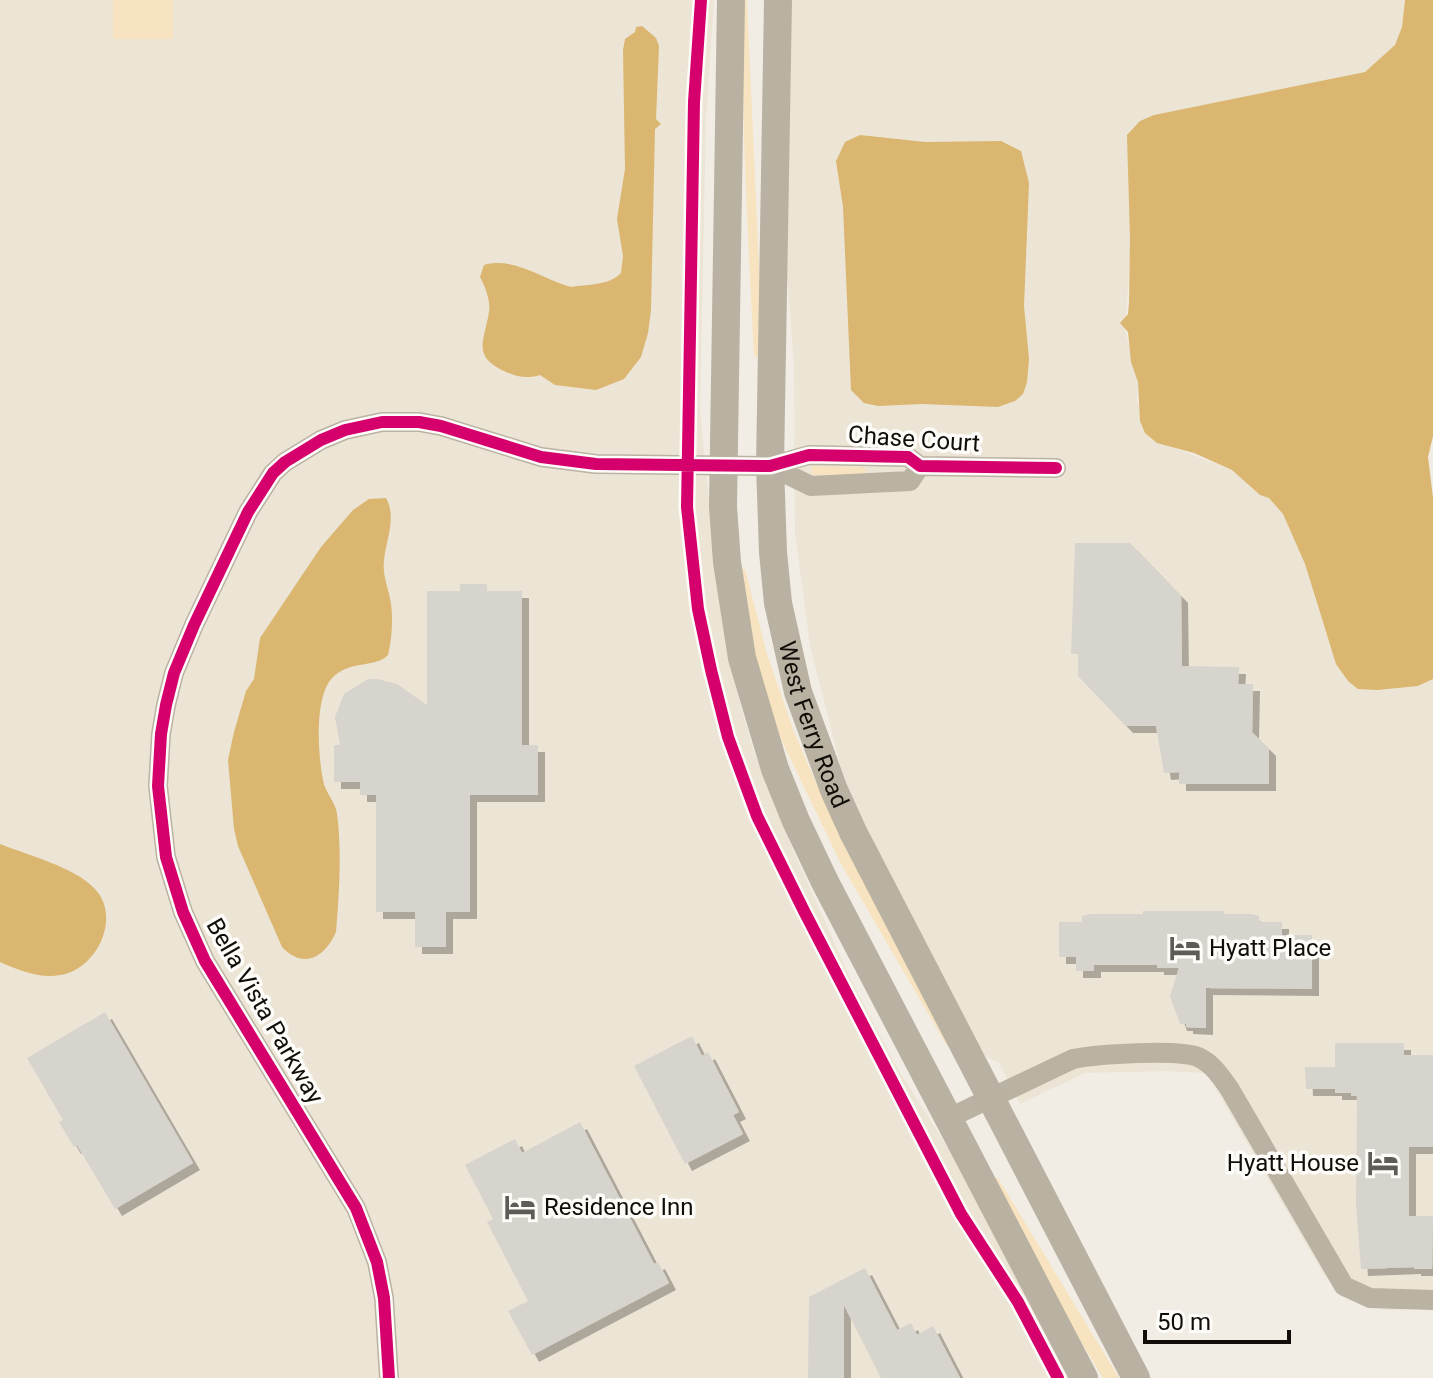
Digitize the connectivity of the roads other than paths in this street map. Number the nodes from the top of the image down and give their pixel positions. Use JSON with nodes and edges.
{"nodes":[{"id":1,"x":731,"y":0,"type":"edge"},
{"id":2,"x":778,"y":0,"type":"edge"},
{"id":3,"x":722,"y":465,"type":"junction"},
{"id":4,"x":770,"y":466,"type":"junction"},
{"id":5,"x":920,"y":466,"type":"junction"},
{"id":6,"x":1056,"y":468,"type":"dead end"},
{"id":7,"x":990,"y":1096,"type":"junction"},
{"id":8,"x":949,"y":1118,"type":"junction"},
{"id":9,"x":1433,"y":1300,"type":"edge"},
{"id":10,"x":389,"y":1378,"type":"edge"},
{"id":11,"x":1084,"y":1378,"type":"edge"},
{"id":12,"x":1136,"y":1378,"type":"edge"}],
"edges":[{"from":1,"to":3,"type":"main road","name":"West Ferry Road"},
{"from":2,"to":4,"type":"main road","name":"West Ferry Road"},
{"from":3,"to":4,"type":"street","name":"Chase Court"},
{"from":3,"to":8,"type":"main road","name":"West Ferry Road"},
{"from":3,"to":10,"type":"street","name":"Bella Vista Parkway"},
{"from":4,"to":5,"type":"street","name":"Chase Court"},
{"from":4,"to":5,"type":"street","name":"Chase Court"},
{"from":4,"to":7,"type":"main road","name":"West Ferry Road"},
{"from":5,"to":6,"type":"street","name":"Chase Court"},
{"from":7,"to":8,"type":"street"},
{"from":7,"to":9,"type":"street"},
{"from":7,"to":12,"type":"main road","name":"West Ferry Road"},
{"from":8,"to":11,"type":"main road","name":"West Ferry Road"}]}
